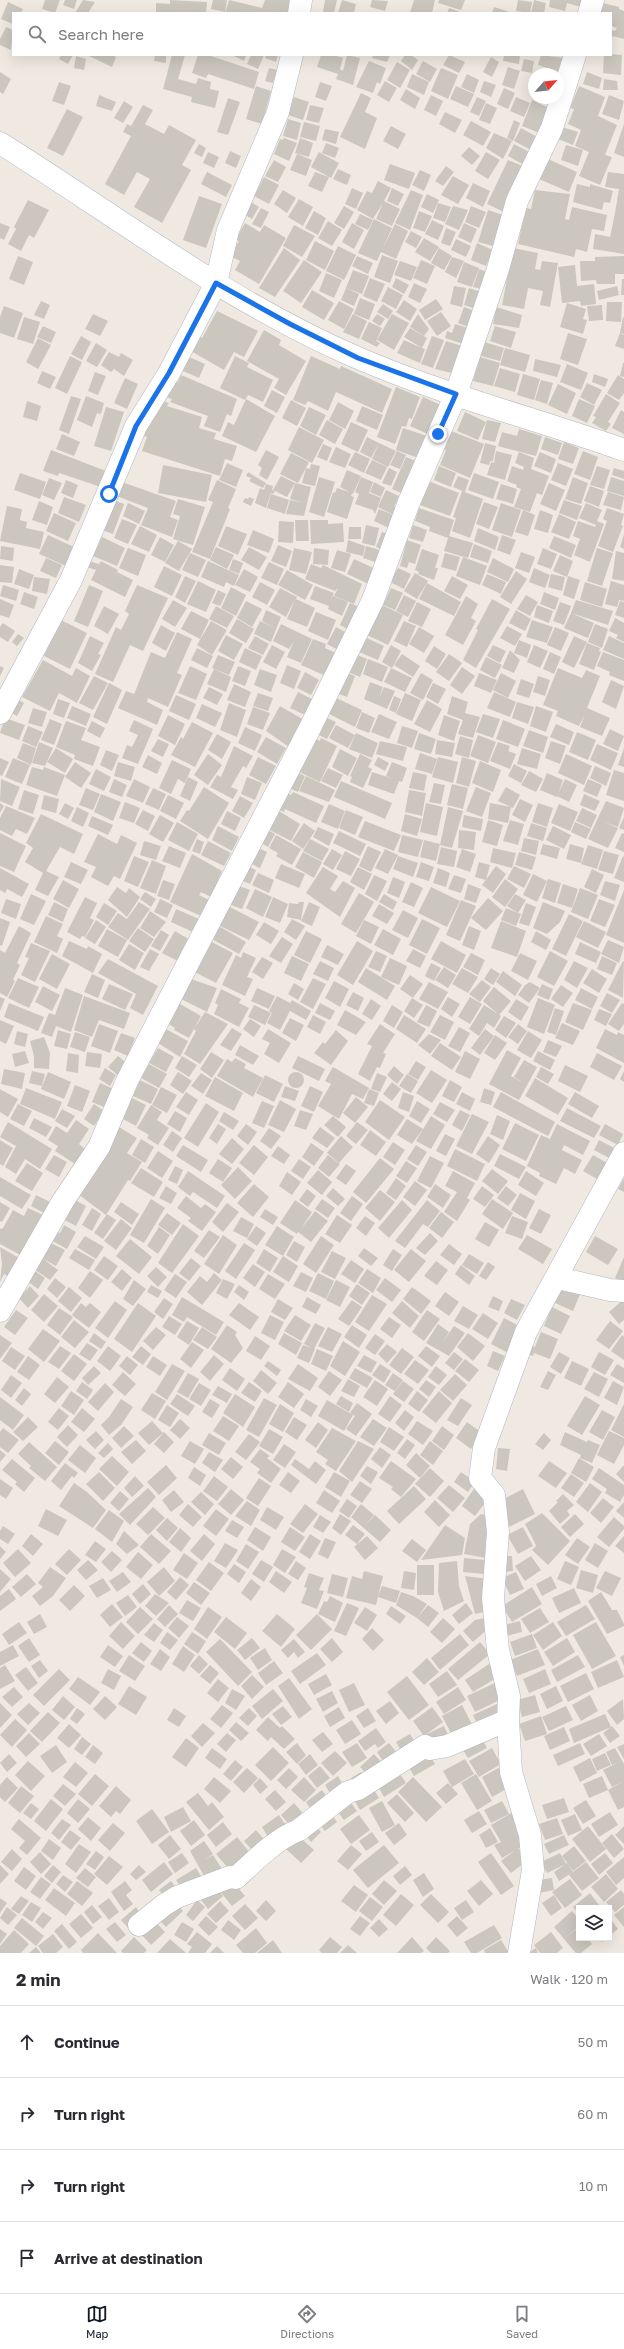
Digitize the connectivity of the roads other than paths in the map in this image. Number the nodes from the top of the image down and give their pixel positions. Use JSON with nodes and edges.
{"nodes":[{"id":1,"x":301,"y":0,"type":"edge"},
{"id":2,"x":593,"y":0,"type":"edge"},
{"id":3,"x":299,"y":12,"type":"edge"},
{"id":4,"x":589,"y":12,"type":"edge"},
{"id":5,"x":292,"y":56,"type":"edge"},
{"id":6,"x":575,"y":56,"type":"edge"},
{"id":7,"x":0,"y":143,"type":"edge"},
{"id":8,"x":216,"y":283,"type":"junction"},
{"id":9,"x":456,"y":394,"type":"junction"},
{"id":10,"x":624,"y":450,"type":"edge"},
{"id":11,"x":0,"y":713,"type":"edge"},
{"id":12,"x":624,"y":1153,"type":"edge"},
{"id":13,"x":558,"y":1278,"type":"junction"},
{"id":14,"x":624,"y":1290,"type":"edge"},
{"id":15,"x":0,"y":1311,"type":"edge"},
{"id":16,"x":508,"y":1720,"type":"junction"},
{"id":17,"x":139,"y":1925,"type":"dead end"},
{"id":18,"x":519,"y":1953,"type":"edge"}],
"edges":[{"from":1,"to":3,"type":"street"},
{"from":2,"to":4,"type":"street"},
{"from":5,"to":8,"type":"street"},
{"from":6,"to":9,"type":"street"},
{"from":7,"to":8,"type":"street"},
{"from":8,"to":9,"type":"street"},
{"from":8,"to":11,"type":"street"},
{"from":9,"to":10,"type":"street"},
{"from":9,"to":15,"type":"street"},
{"from":12,"to":13,"type":"street"},
{"from":13,"to":14,"type":"street"},
{"from":13,"to":16,"type":"street"},
{"from":16,"to":17,"type":"street"},
{"from":16,"to":18,"type":"street"}]}
